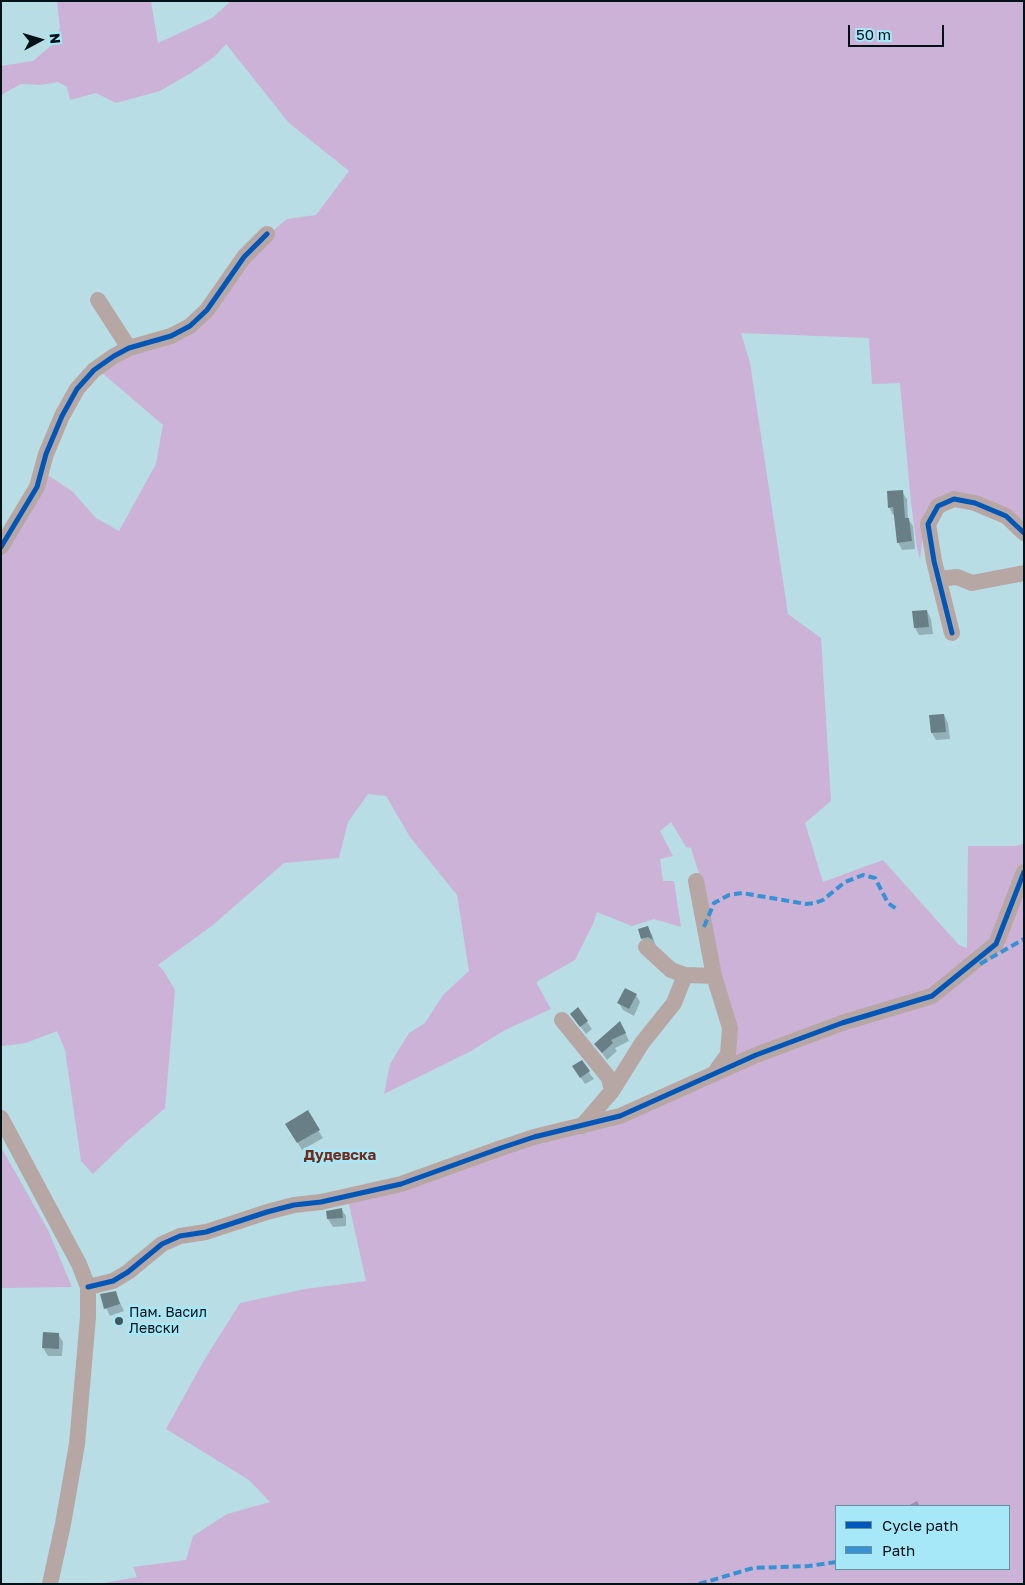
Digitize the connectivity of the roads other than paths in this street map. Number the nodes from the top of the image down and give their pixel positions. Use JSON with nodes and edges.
{"nodes":[{"id":1,"x":267,"y":234,"type":"dead end"},
{"id":2,"x":98,"y":300,"type":"dead end"},
{"id":3,"x":129,"y":348,"type":"junction"},
{"id":4,"x":1024,"y":533,"type":"edge"},
{"id":5,"x":1,"y":547,"type":"edge"},
{"id":6,"x":1024,"y":573,"type":"edge"},
{"id":7,"x":938,"y":578,"type":"junction"},
{"id":8,"x":952,"y":633,"type":"dead end"},
{"id":9,"x":1024,"y":872,"type":"edge"},
{"id":10,"x":696,"y":881,"type":"dead end"},
{"id":11,"x":646,"y":947,"type":"dead end"},
{"id":12,"x":685,"y":975,"type":"junction"},
{"id":13,"x":714,"y":976,"type":"junction"},
{"id":14,"x":562,"y":1020,"type":"dead end"},
{"id":15,"x":716,"y":1072,"type":"junction"},
{"id":16,"x":612,"y":1091,"type":"junction"},
{"id":17,"x":1,"y":1118,"type":"edge"},
{"id":18,"x":582,"y":1126,"type":"junction"},
{"id":19,"x":88,"y":1287,"type":"junction"},
{"id":20,"x":50,"y":1584,"type":"edge"}],
"edges":[{"from":1,"to":3,"type":"street"},
{"from":2,"to":3,"type":"street"},
{"from":3,"to":5,"type":"street"},
{"from":4,"to":7,"type":"street"},
{"from":6,"to":7,"type":"street"},
{"from":7,"to":8,"type":"street"},
{"from":9,"to":15,"type":"street"},
{"from":10,"to":13,"type":"street"},
{"from":11,"to":12,"type":"street"},
{"from":12,"to":13,"type":"street"},
{"from":12,"to":16,"type":"street"},
{"from":13,"to":15,"type":"street"},
{"from":14,"to":16,"type":"street"},
{"from":15,"to":18,"type":"street"},
{"from":16,"to":18,"type":"street"},
{"from":17,"to":19,"type":"street"},
{"from":18,"to":19,"type":"street"},
{"from":19,"to":20,"type":"street"}]}
